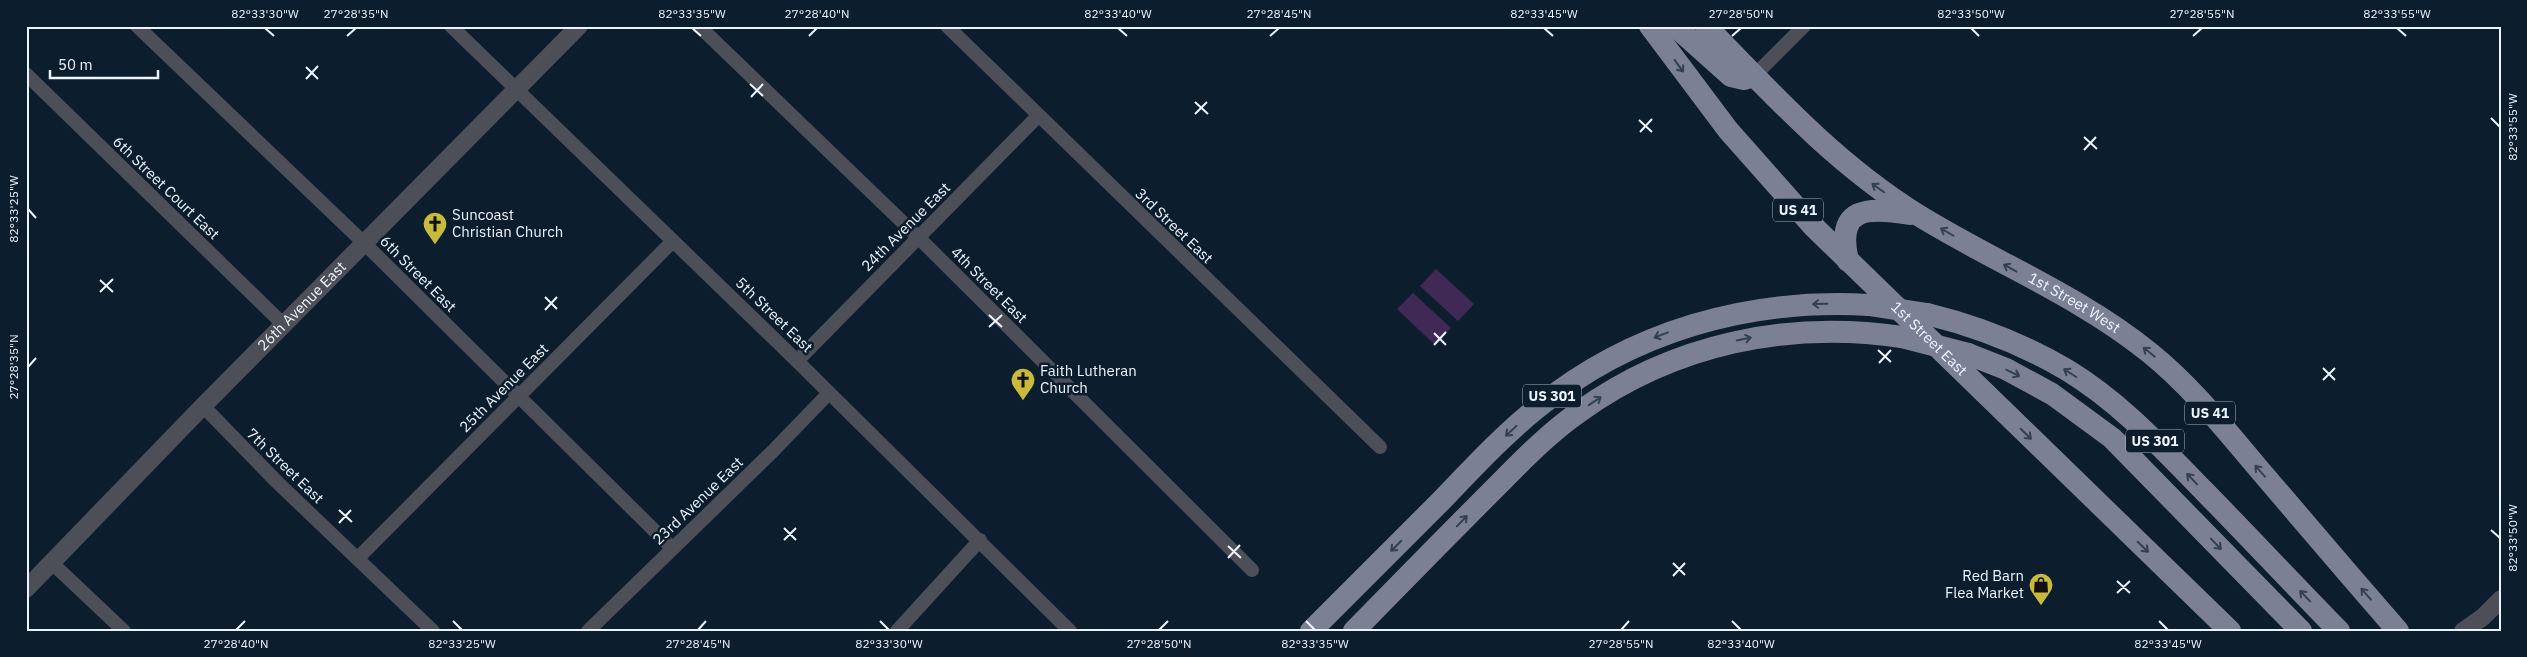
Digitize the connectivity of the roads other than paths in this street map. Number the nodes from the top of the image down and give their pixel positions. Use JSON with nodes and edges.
{"nodes":[{"id":1,"x":137,"y":26,"type":"edge"},
{"id":2,"x":451,"y":26,"type":"edge"},
{"id":3,"x":578,"y":26,"type":"edge"},
{"id":4,"x":699,"y":26,"type":"edge"},
{"id":5,"x":947,"y":26,"type":"edge"},
{"id":6,"x":1650,"y":26,"type":"edge"},
{"id":7,"x":1675,"y":26,"type":"edge"},
{"id":8,"x":1706,"y":26,"type":"edge"},
{"id":9,"x":1804,"y":26,"type":"edge"},
{"id":10,"x":26,"y":74,"type":"edge"},
{"id":11,"x":1754,"y":76,"type":"junction"},
{"id":12,"x":518,"y":89,"type":"junction"},
{"id":13,"x":1038,"y":116,"type":"junction"},
{"id":14,"x":1918,"y":215,"type":"junction"},
{"id":15,"x":919,"y":238,"type":"junction"},
{"id":16,"x":673,"y":241,"type":"junction"},
{"id":17,"x":364,"y":243,"type":"junction"},
{"id":18,"x":1848,"y":261,"type":"junction"},
{"id":19,"x":283,"y":324,"type":"junction"},
{"id":20,"x":797,"y":361,"type":"junction"},
{"id":21,"x":829,"y":393,"type":"junction"},
{"id":22,"x":518,"y":397,"type":"junction"},
{"id":23,"x":202,"y":406,"type":"junction"},
{"id":24,"x":1380,"y":448,"type":"dead end"},
{"id":25,"x":980,"y":540,"type":"junction"},
{"id":26,"x":672,"y":548,"type":"junction"},
{"id":27,"x":358,"y":558,"type":"junction"},
{"id":28,"x":52,"y":563,"type":"junction"},
{"id":29,"x":1252,"y":570,"type":"dead end"},
{"id":30,"x":26,"y":589,"type":"edge"},
{"id":31,"x":2501,"y":599,"type":"edge"},
{"id":32,"x":2479,"y":624,"type":"edge"},
{"id":33,"x":124,"y":631,"type":"edge"},
{"id":34,"x":433,"y":631,"type":"edge"},
{"id":35,"x":588,"y":631,"type":"edge"},
{"id":36,"x":897,"y":631,"type":"edge"},
{"id":37,"x":1070,"y":631,"type":"edge"},
{"id":38,"x":1311,"y":631,"type":"edge"},
{"id":39,"x":1354,"y":631,"type":"edge"},
{"id":40,"x":2230,"y":631,"type":"edge"},
{"id":41,"x":2301,"y":631,"type":"edge"},
{"id":42,"x":2339,"y":631,"type":"edge"},
{"id":43,"x":2398,"y":631,"type":"edge"},
{"id":44,"x":2463,"y":631,"type":"edge"}],
"edges":[{"from":1,"to":17,"type":"street","name":"6th Street East"},
{"from":2,"to":12,"type":"street","name":"5th Street East"},
{"from":3,"to":12,"type":"street","name":"26th Avenue East"},
{"from":4,"to":15,"type":"street","name":"4th Street East"},
{"from":5,"to":13,"type":"street","name":"3rd Street East"},
{"from":6,"to":18,"type":"main road","name":"1st Street East","number":"US 41","one_way":true},
{"from":7,"to":11,"type":"main road"},
{"from":8,"to":11,"type":"main road","name":"1st Street West","number":"US 41"},
{"from":9,"to":11,"type":"street"},
{"from":10,"to":19,"type":"street","name":"6th Street Court East"},
{"from":14,"to":11,"type":"main road","name":"1st Street West","number":"US 41","one_way":true},
{"from":12,"to":16,"type":"street","name":"5th Street East"},
{"from":12,"to":17,"type":"street","name":"26th Avenue East"},
{"from":13,"to":15,"type":"street","name":"24th Avenue East"},
{"from":13,"to":24,"type":"street","name":"3rd Street East"},
{"from":14,"to":18,"type":"main road"},
{"from":43,"to":14,"type":"main road","name":"1st Street West","number":"US 41","one_way":true},
{"from":15,"to":20,"type":"street","name":"24th Avenue East"},
{"from":15,"to":29,"type":"street","name":"4th Street East"},
{"from":16,"to":20,"type":"street","name":"5th Street East"},
{"from":16,"to":22,"type":"street","name":"25th Avenue East"},
{"from":17,"to":19,"type":"street","name":"26th Avenue East"},
{"from":17,"to":22,"type":"street","name":"6th Street East"},
{"from":18,"to":40,"type":"main road","name":"1st Street East","number":"US 41","one_way":true},
{"from":19,"to":23,"type":"street","name":"26th Avenue East"},
{"from":20,"to":21,"type":"street","name":"5th Street East"},
{"from":21,"to":25,"type":"street","name":"5th Street East"},
{"from":21,"to":26,"type":"street","name":"23rd Avenue East"},
{"from":22,"to":26,"type":"street","name":"6th Street East"},
{"from":22,"to":27,"type":"street","name":"25th Avenue East"},
{"from":23,"to":27,"type":"street","name":"7th Street East"},
{"from":23,"to":28,"type":"street","name":"26th Avenue East"},
{"from":25,"to":36,"type":"street"},
{"from":25,"to":37,"type":"street","name":"5th Street East"},
{"from":26,"to":35,"type":"street","name":"23rd Avenue East"},
{"from":27,"to":34,"type":"street","name":"7th Street East"},
{"from":28,"to":30,"type":"street","name":"26th Avenue East"},
{"from":28,"to":33,"type":"street"},
{"from":31,"to":32,"type":"street"},
{"from":32,"to":44,"type":"street"},
{"from":42,"to":38,"type":"main road","number":"US 301","one_way":true,"bridge":true},
{"from":39,"to":41,"type":"main road","number":"US 301","one_way":true,"bridge":true}]}
